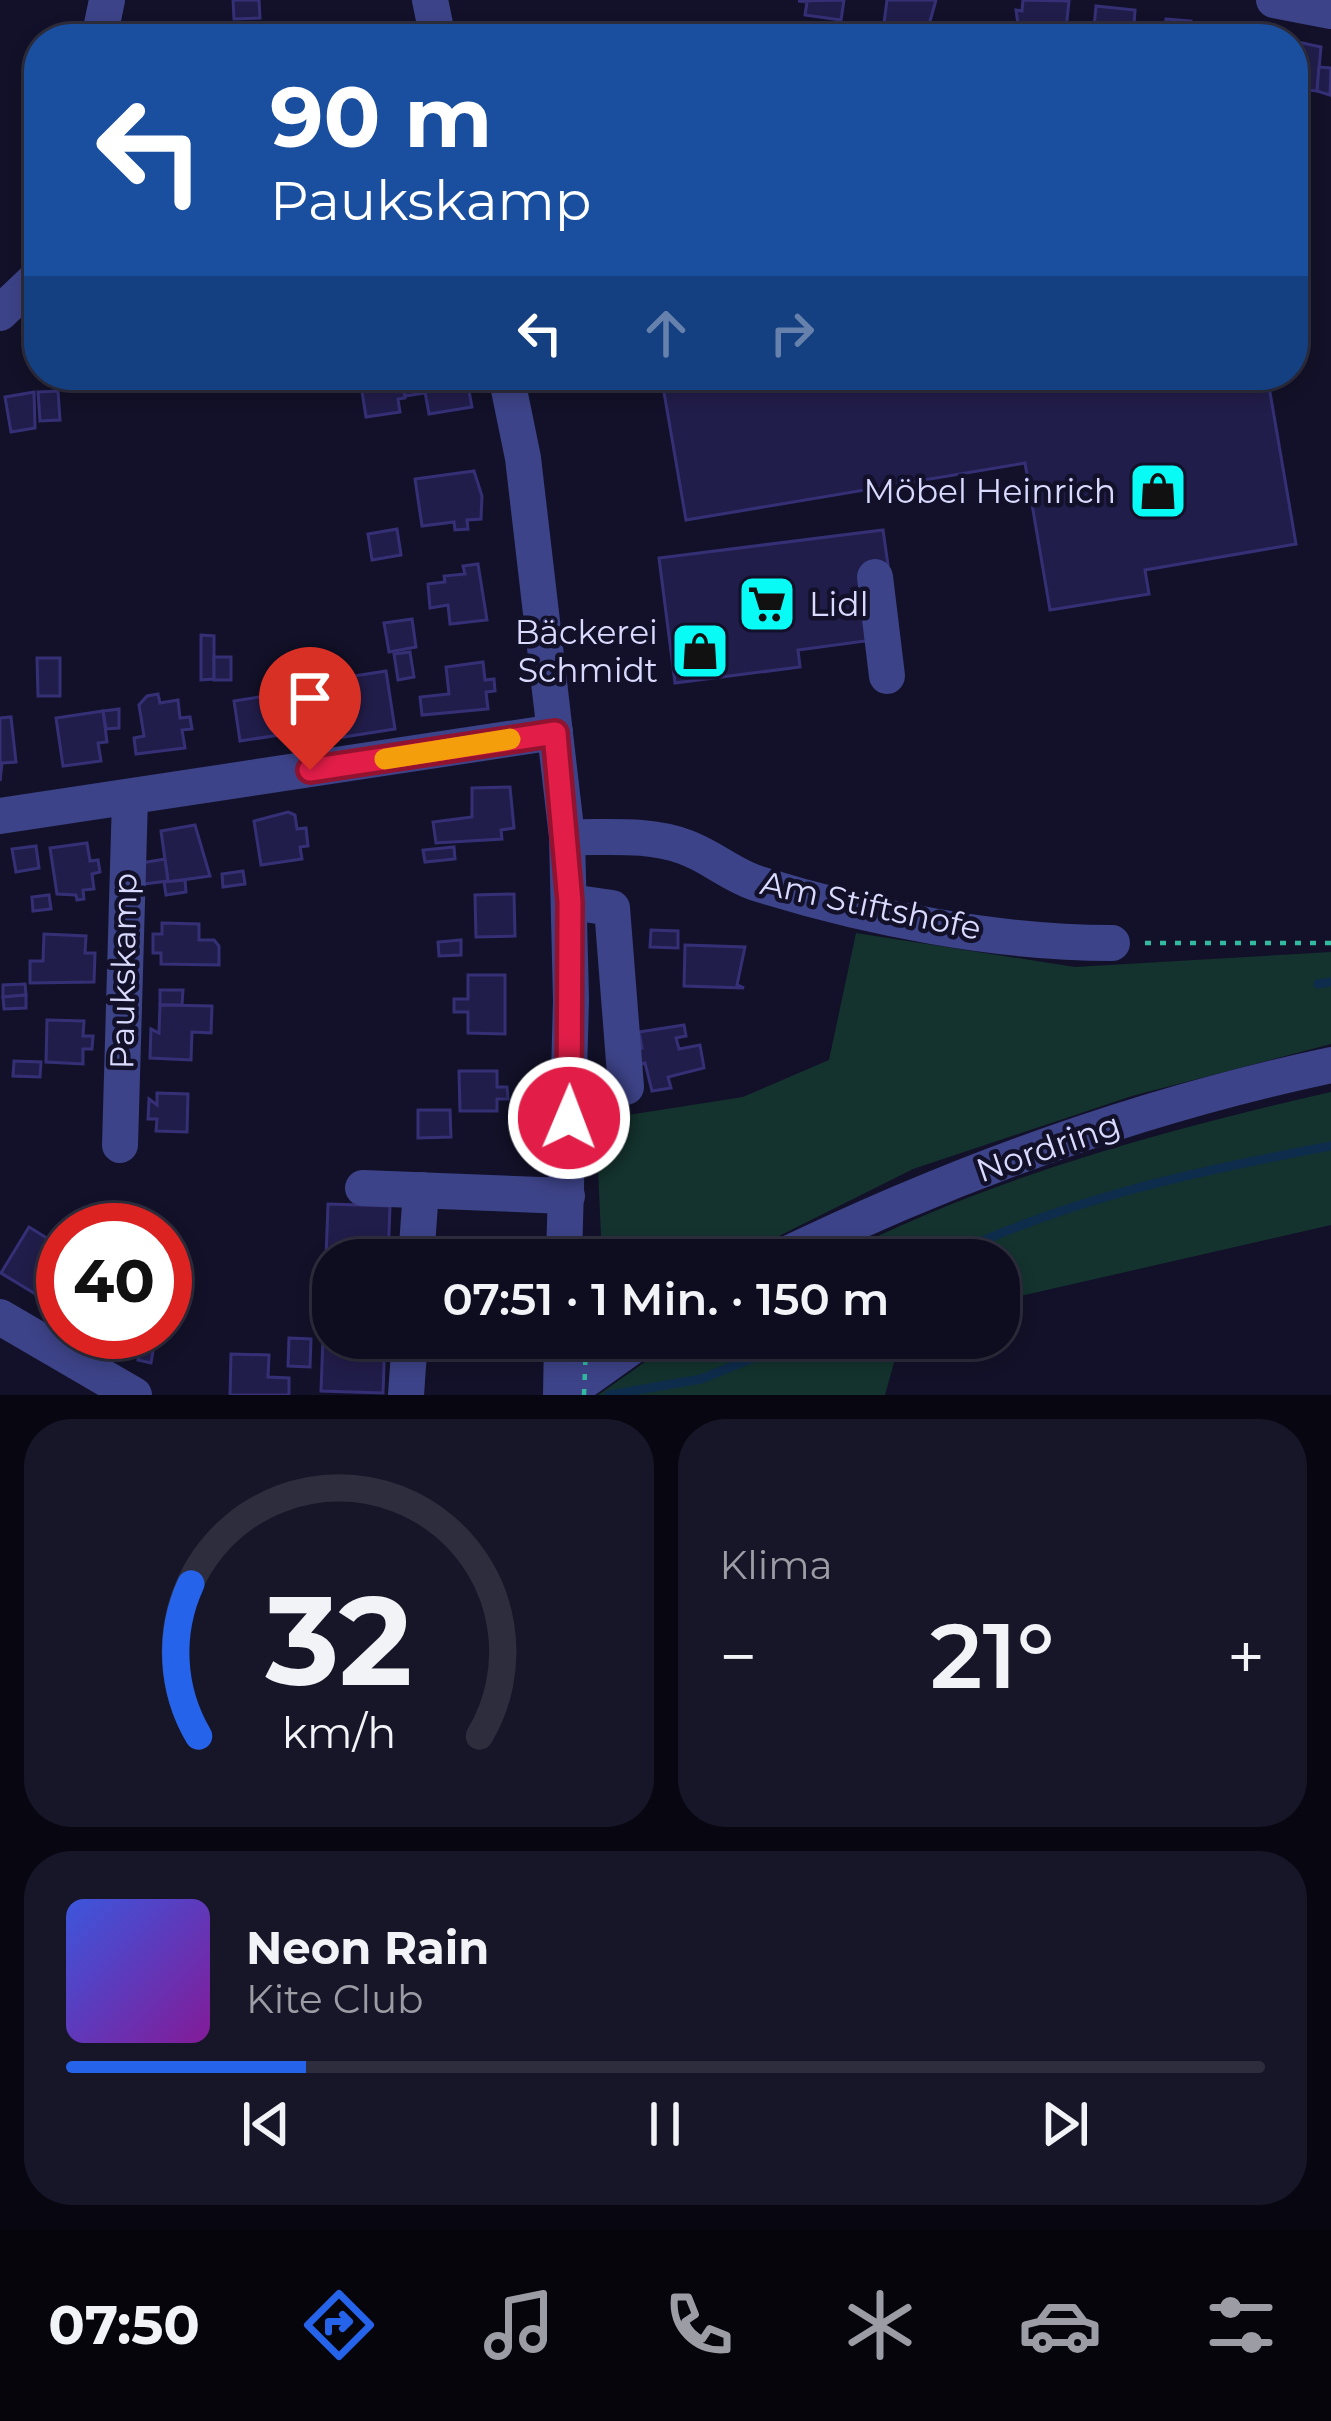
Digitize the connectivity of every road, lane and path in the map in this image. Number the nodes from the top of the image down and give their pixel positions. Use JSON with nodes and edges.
{"nodes":[{"id":1,"x":1274,"y":0,"type":"edge"},
{"id":2,"x":1331,"y":10,"type":"edge"},
{"id":3,"x":24,"y":290,"type":"edge"},
{"id":4,"x":0,"y":313,"type":"edge"},
{"id":5,"x":509,"y":390,"type":"edge"},
{"id":6,"x":875,"y":577,"type":"dead end"},
{"id":7,"x":887,"y":676,"type":"dead end"},
{"id":8,"x":555,"y":733,"type":"junction"},
{"id":9,"x":130,"y":798,"type":"junction"},
{"id":10,"x":0,"y":816,"type":"edge"},
{"id":11,"x":567,"y":837,"type":"junction"},
{"id":12,"x":570,"y":902,"type":"junction"},
{"id":13,"x":1112,"y":943,"type":"joint"},
{"id":14,"x":1331,"y":943,"type":"edge"},
{"id":15,"x":1331,"y":1065,"type":"edge"},
{"id":16,"x":626,"y":1087,"type":"dead end"},
{"id":17,"x":120,"y":1145,"type":"dead end"},
{"id":18,"x":363,"y":1188,"type":"dead end"},
{"id":19,"x":421,"y":1190,"type":"junction"},
{"id":20,"x":567,"y":1196,"type":"junction"},
{"id":21,"x":418,"y":1239,"type":"edge"},
{"id":22,"x":565,"y":1239,"type":"edge"},
{"id":23,"x":818,"y":1239,"type":"edge"},
{"id":24,"x":0,"y":1317,"type":"edge"},
{"id":25,"x":409,"y":1359,"type":"edge"},
{"id":26,"x":568,"y":1359,"type":"edge"},
{"id":27,"x":574,"y":1359,"type":"edge"},
{"id":28,"x":614,"y":1359,"type":"edge"},
{"id":29,"x":134,"y":1395,"type":"edge"},
{"id":30,"x":406,"y":1395,"type":"edge"},
{"id":31,"x":562,"y":1395,"type":"edge"},
{"id":32,"x":584,"y":1395,"type":"edge"}],
"edges":[{"from":1,"to":2,"type":"street"},
{"from":3,"to":4,"type":"street"},
{"from":5,"to":8,"type":"street"},
{"from":6,"to":7,"type":"street"},
{"from":8,"to":9,"type":"street"},
{"from":8,"to":11,"type":"street"},
{"from":9,"to":10,"type":"street"},
{"from":9,"to":17,"type":"street","name":"Paukskamp"},
{"from":11,"to":12,"type":"street"},
{"from":11,"to":13,"type":"street","name":"Am Stiftshofe"},
{"from":12,"to":16,"type":"street"},
{"from":12,"to":20,"type":"street"},
{"from":13,"to":14,"type":"path"},
{"from":15,"to":23,"type":"street","name":"Nordring"},
{"from":18,"to":19,"type":"street"},
{"from":19,"to":20,"type":"street"},
{"from":19,"to":21,"type":"street"},
{"from":20,"to":22,"type":"street"},
{"from":24,"to":29,"type":"street"},
{"from":25,"to":30,"type":"street"},
{"from":26,"to":31,"type":"street"},
{"from":27,"to":32,"type":"path","bridge":true},
{"from":28,"to":31,"type":"street"}]}
